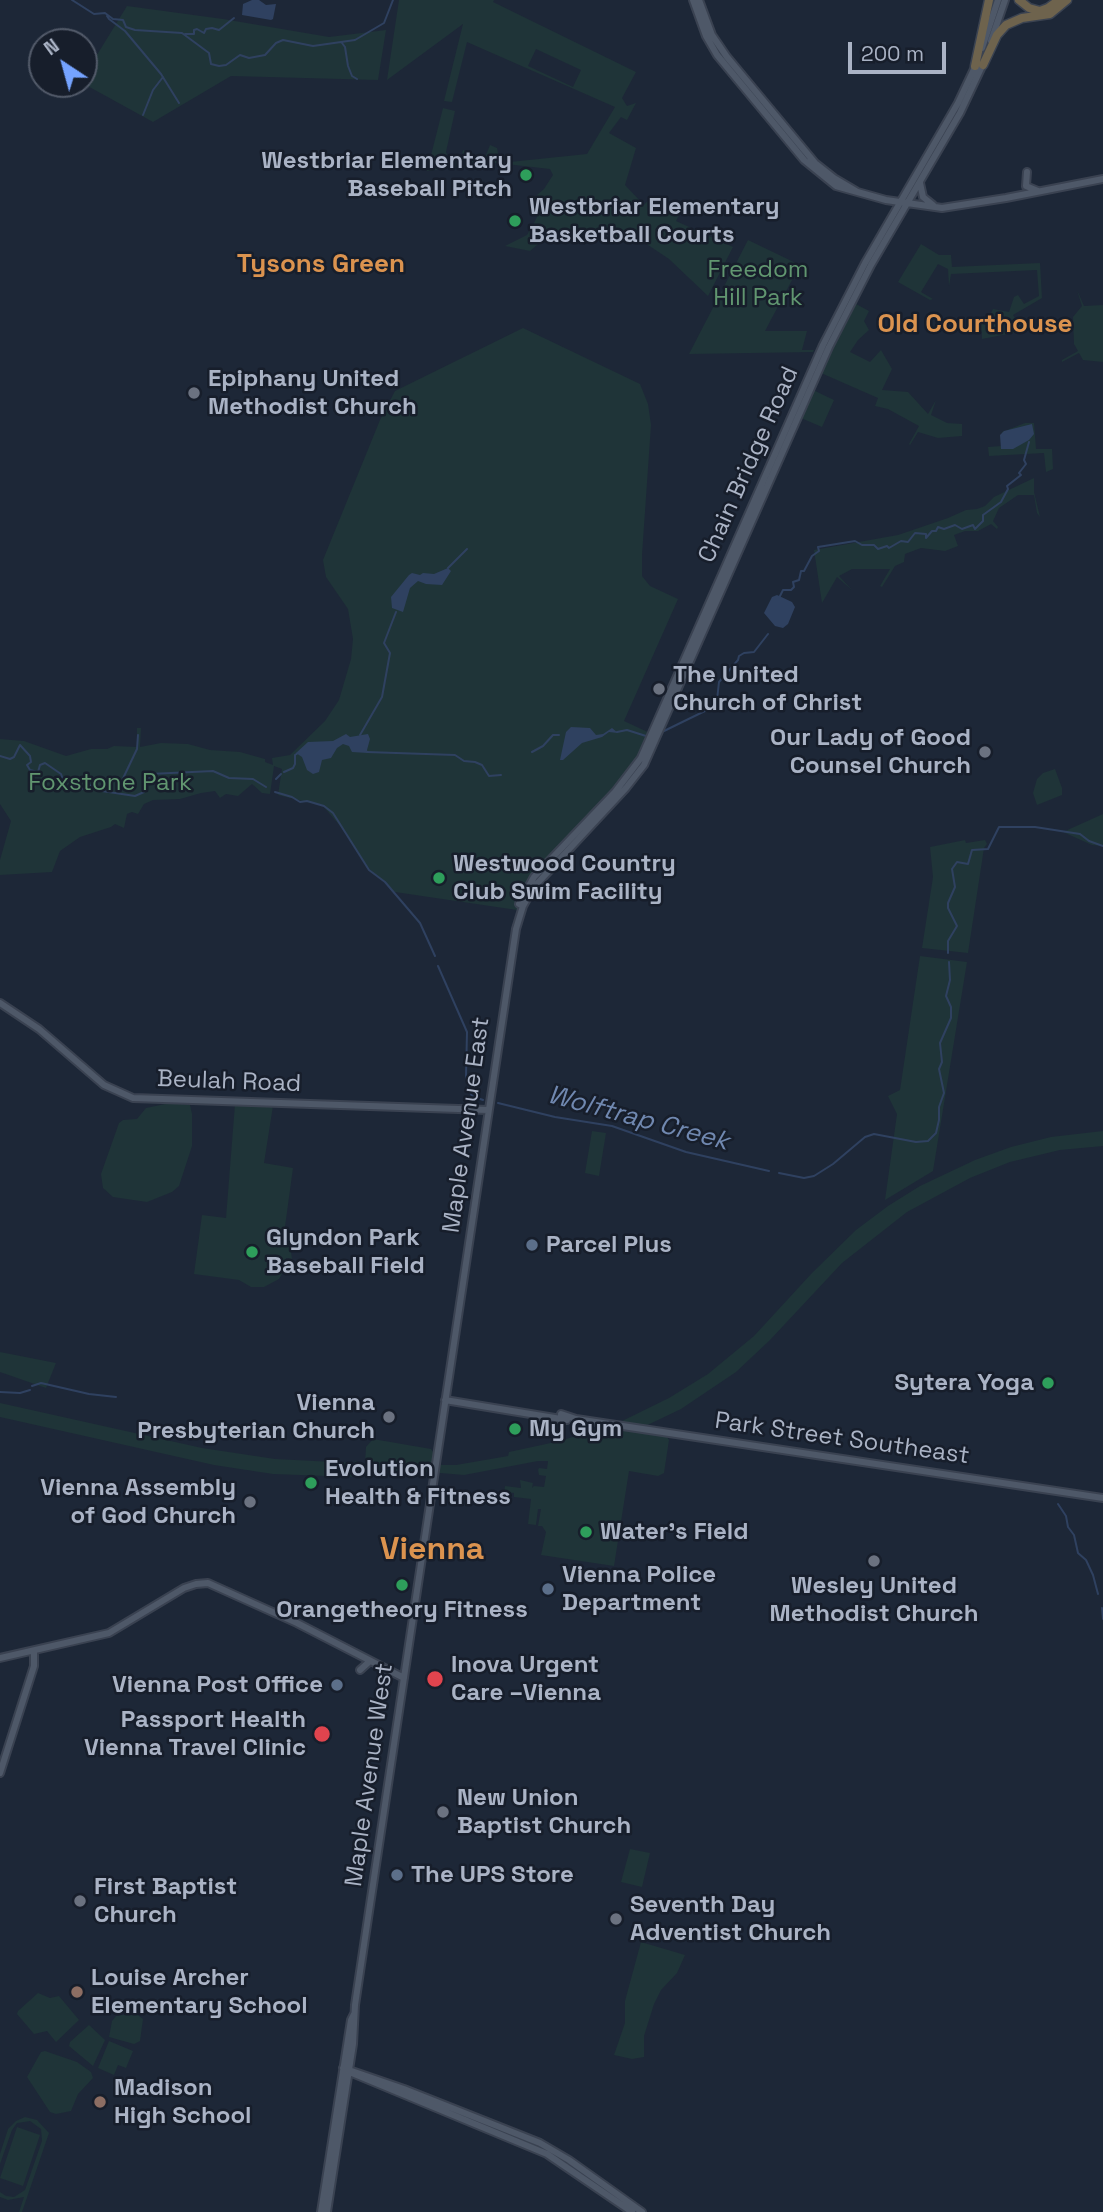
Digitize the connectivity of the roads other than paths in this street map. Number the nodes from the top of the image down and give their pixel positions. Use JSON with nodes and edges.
{"nodes":[{"id":1,"x":693,"y":0,"type":"edge"},
{"id":2,"x":699,"y":0,"type":"edge"},
{"id":3,"x":989,"y":0,"type":"edge"},
{"id":4,"x":998,"y":0,"type":"edge"},
{"id":5,"x":1004,"y":0,"type":"edge"},
{"id":6,"x":1019,"y":0,"type":"edge"},
{"id":7,"x":1059,"y":0,"type":"edge"},
{"id":8,"x":1067,"y":0,"type":"edge"},
{"id":9,"x":979,"y":66,"type":"junction"},
{"id":10,"x":797,"y":145,"type":"junction"},
{"id":11,"x":1027,"y":172,"type":"dead end"},
{"id":12,"x":922,"y":176,"type":"junction"},
{"id":13,"x":1103,"y":179,"type":"edge"},
{"id":14,"x":1040,"y":191,"type":"junction"},
{"id":15,"x":903,"y":203,"type":"junction"},
{"id":16,"x":942,"y":208,"type":"junction"},
{"id":17,"x":647,"y":759,"type":"joint"},
{"id":18,"x":516,"y":929,"type":"junction"},
{"id":19,"x":0,"y":1003,"type":"edge"},
{"id":20,"x":488,"y":1110,"type":"junction"},
{"id":21,"x":445,"y":1400,"type":"junction"},
{"id":22,"x":1103,"y":1498,"type":"edge"},
{"id":23,"x":424,"y":1542,"type":"joint"},
{"id":24,"x":34,"y":1651,"type":"junction"},
{"id":25,"x":0,"y":1658,"type":"edge"},
{"id":26,"x":370,"y":1661,"type":"junction"},
{"id":27,"x":360,"y":1670,"type":"dead end"},
{"id":28,"x":404,"y":1678,"type":"junction"},
{"id":29,"x":0,"y":1773,"type":"edge"},
{"id":30,"x":347,"y":2069,"type":"junction"},
{"id":31,"x":331,"y":2161,"type":"junction"},
{"id":32,"x":321,"y":2212,"type":"edge"},
{"id":33,"x":327,"y":2212,"type":"edge"},
{"id":34,"x":632,"y":2212,"type":"edge"},
{"id":35,"x":642,"y":2212,"type":"edge"}],
"edges":[{"from":1,"to":10,"type":"main road"},
{"from":2,"to":10,"type":"main road"},
{"from":3,"to":9,"type":"highway"},
{"from":4,"to":9,"type":"main road","name":"Chain Bridge Road"},
{"from":5,"to":9,"type":"main road","name":"Chain Bridge Road"},
{"from":6,"to":7,"type":"highway"},
{"from":8,"to":9,"type":"highway"},
{"from":9,"to":12,"type":"main road","name":"Chain Bridge Road"},
{"from":9,"to":15,"type":"main road","name":"Chain Bridge Road"},
{"from":10,"to":15,"type":"main road"},
{"from":11,"to":14,"type":"main road"},
{"from":12,"to":15,"type":"main road","name":"Chain Bridge Road"},
{"from":12,"to":16,"type":"main road"},
{"from":13,"to":14,"type":"main road"},
{"from":14,"to":16,"type":"main road"},
{"from":15,"to":16,"type":"main road"},
{"from":15,"to":17,"type":"main road","name":"Chain Bridge Road"},
{"from":15,"to":18,"type":"main road","name":"Chain Bridge Road"},
{"from":17,"to":18,"type":"main road","name":"Maple Avenue East"},
{"from":18,"to":20,"type":"main road","name":"Maple Avenue East"},
{"from":19,"to":20,"type":"main road","name":"Beulah Road"},
{"from":20,"to":21,"type":"main road","name":"Maple Avenue East"},
{"from":21,"to":22,"type":"main road","name":"Park Street Southeast"},
{"from":21,"to":23,"type":"main road","name":"Maple Avenue East"},
{"from":23,"to":28,"type":"main road","name":"Maple Avenue West"},
{"from":24,"to":25,"type":"main road"},
{"from":24,"to":26,"type":"main road"},
{"from":24,"to":29,"type":"main road"},
{"from":26,"to":27,"type":"main road"},
{"from":26,"to":28,"type":"main road"},
{"from":28,"to":30,"type":"main road","name":"Maple Avenue West"},
{"from":30,"to":31,"type":"main road","name":"Maple Avenue West"},
{"from":30,"to":34,"type":"main road"},
{"from":30,"to":35,"type":"main road"},
{"from":31,"to":32,"type":"main road"},
{"from":31,"to":33,"type":"main road"}]}
